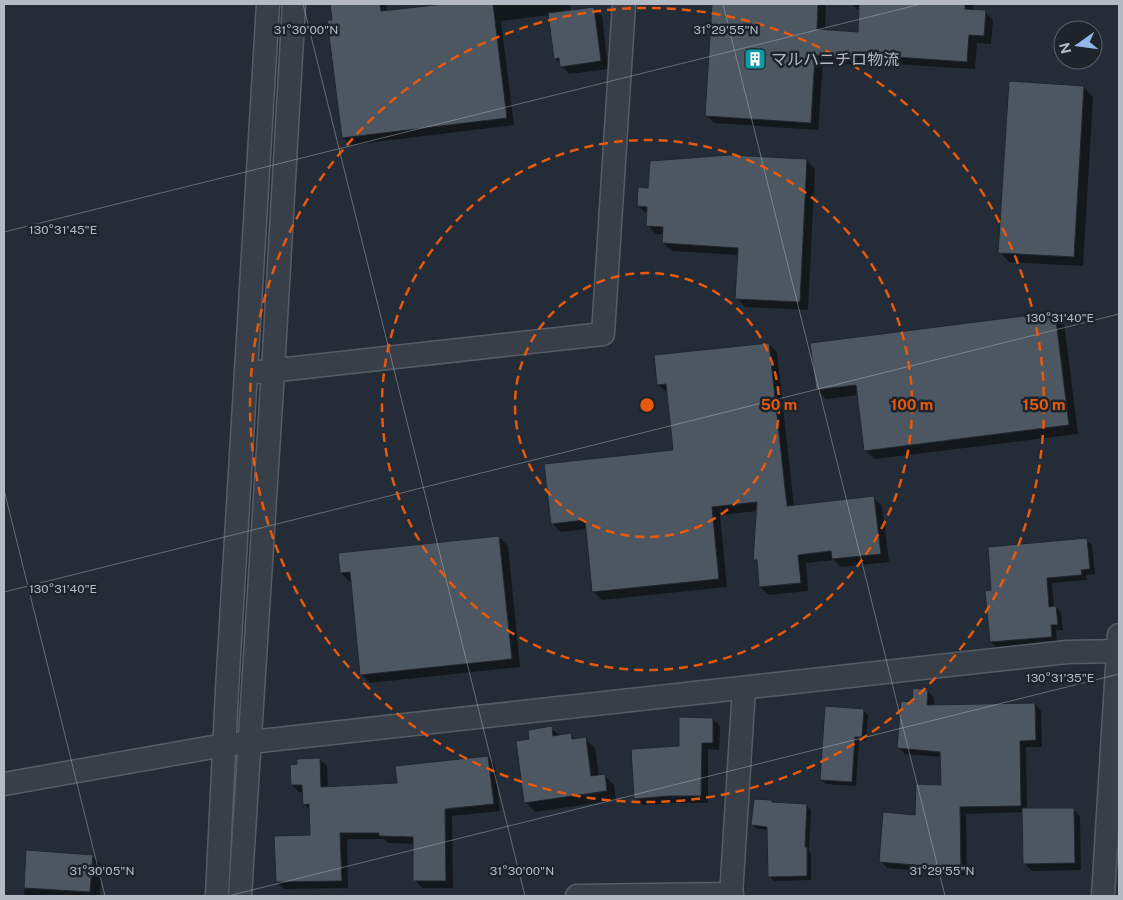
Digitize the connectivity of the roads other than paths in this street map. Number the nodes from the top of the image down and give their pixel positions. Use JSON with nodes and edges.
{"nodes":[{"id":1,"x":268,"y":4,"type":"edge"},
{"id":2,"x":294,"y":4,"type":"edge"},
{"id":3,"x":624,"y":4,"type":"edge"},
{"id":4,"x":274,"y":371,"type":"junction"},
{"id":5,"x":247,"y":374,"type":"junction"},
{"id":6,"x":1119,"y":646,"type":"edge"},
{"id":7,"x":744,"y":688,"type":"junction"},
{"id":8,"x":249,"y":743,"type":"junction"},
{"id":9,"x":224,"y":745,"type":"junction"},
{"id":10,"x":4,"y":784,"type":"edge"},
{"id":11,"x":732,"y":895,"type":"edge"},
{"id":12,"x":217,"y":896,"type":"edge"},
{"id":13,"x":240,"y":896,"type":"edge"},
{"id":14,"x":578,"y":896,"type":"edge"},
{"id":15,"x":1103,"y":896,"type":"edge"}],
"edges":[{"from":1,"to":5,"type":"street"},
{"from":2,"to":4,"type":"street"},
{"from":3,"to":4,"type":"street"},
{"from":4,"to":5,"type":"street"},
{"from":4,"to":8,"type":"street"},
{"from":5,"to":9,"type":"street"},
{"from":6,"to":7,"type":"street"},
{"from":6,"to":15,"type":"street"},
{"from":7,"to":8,"type":"street"},
{"from":7,"to":11,"type":"street"},
{"from":8,"to":9,"type":"street"},
{"from":8,"to":13,"type":"street"},
{"from":9,"to":10,"type":"street"},
{"from":9,"to":12,"type":"street"},
{"from":11,"to":14,"type":"street"}]}
